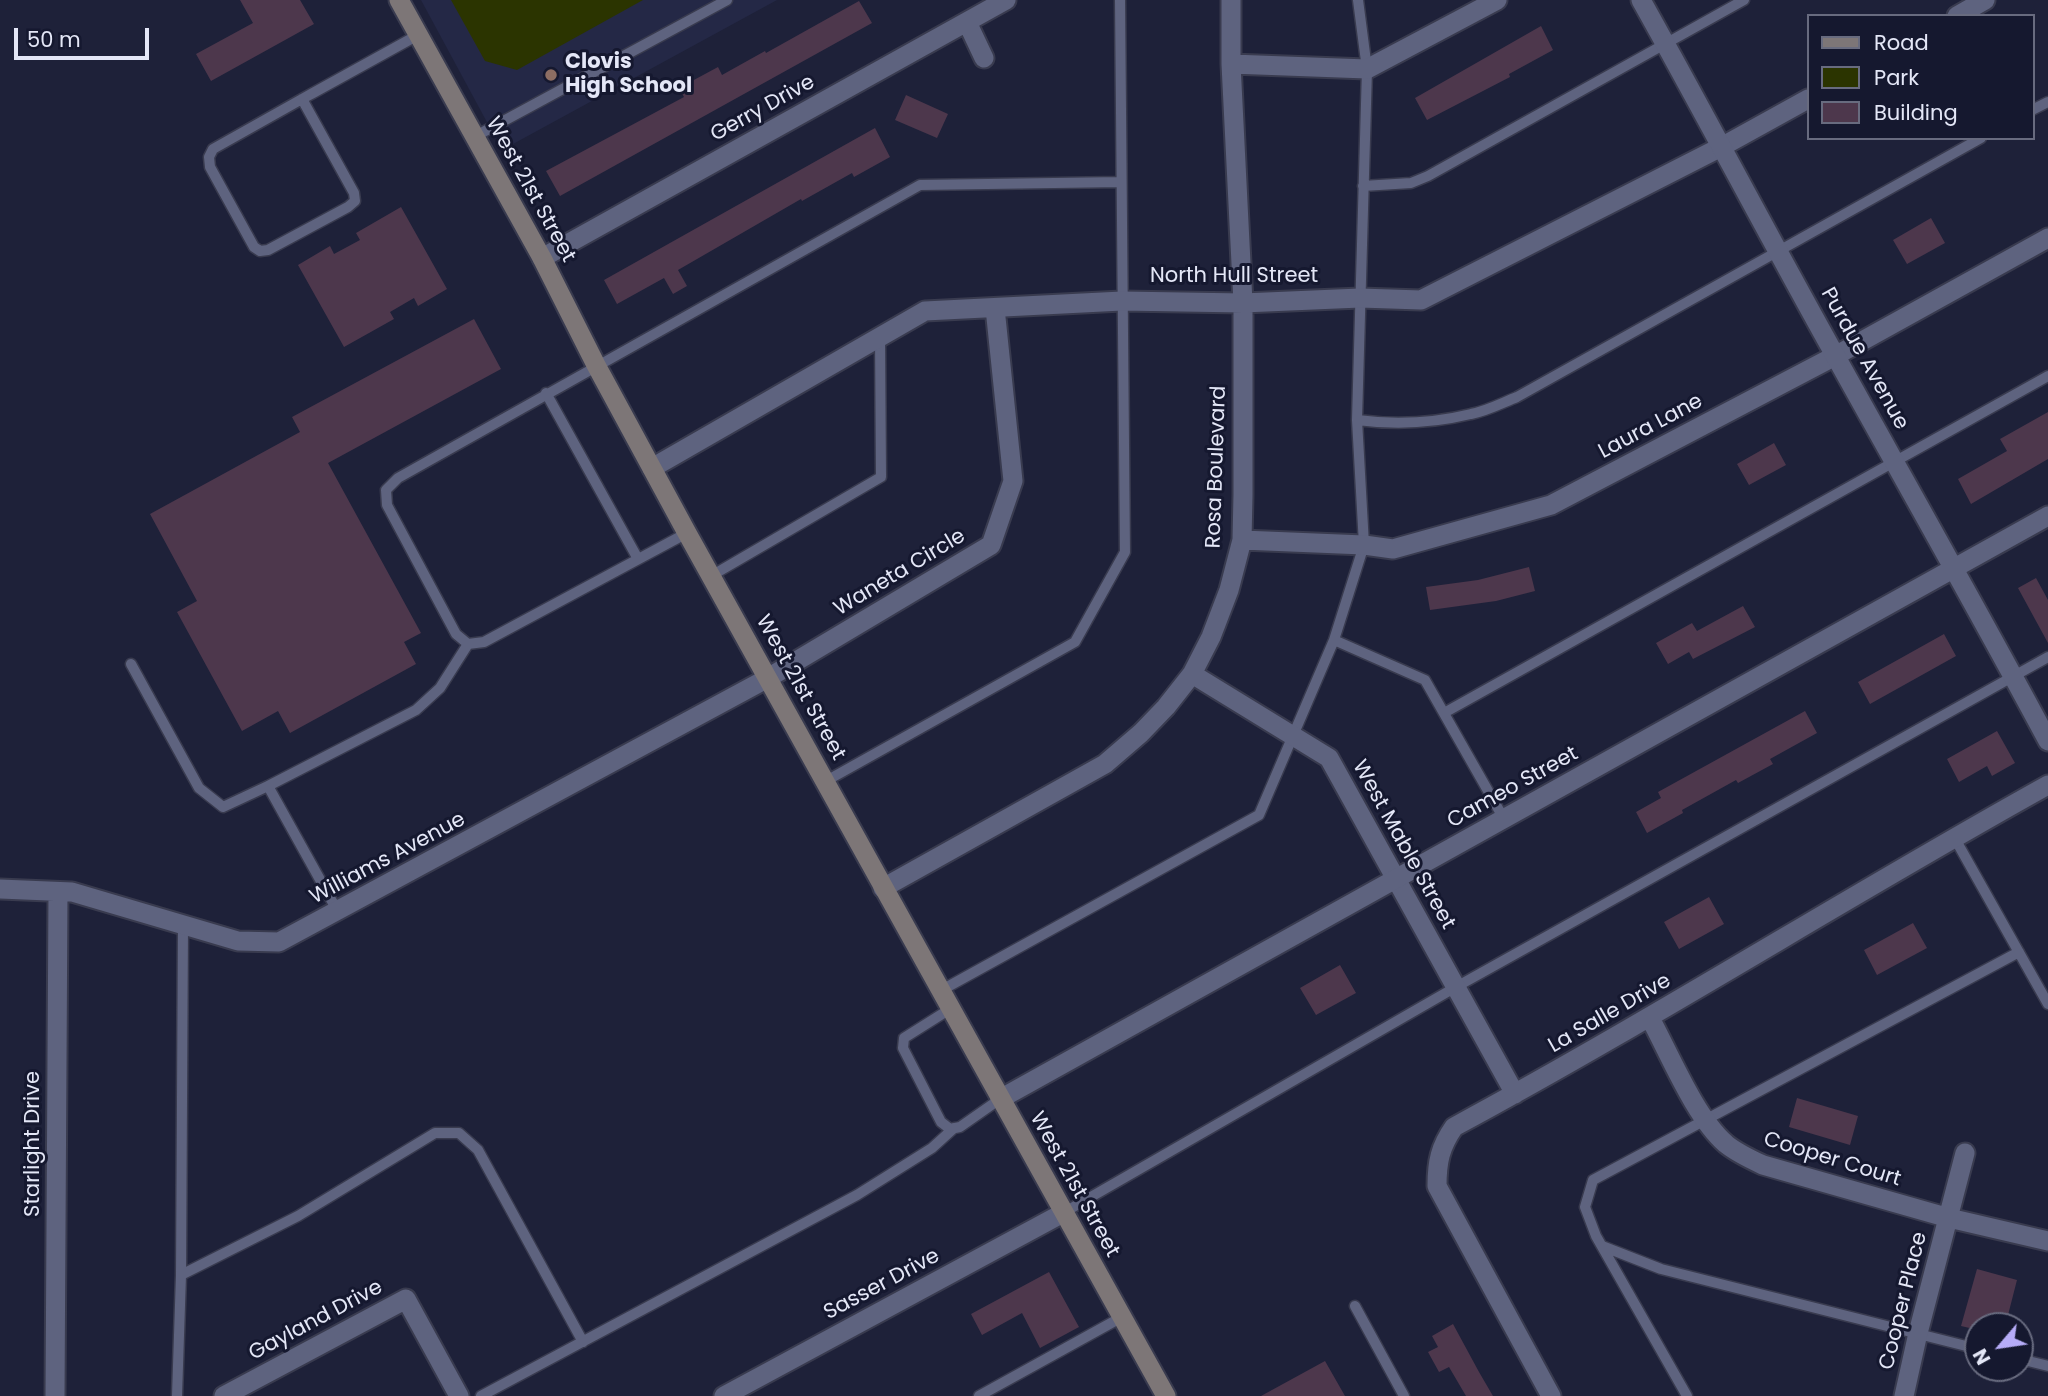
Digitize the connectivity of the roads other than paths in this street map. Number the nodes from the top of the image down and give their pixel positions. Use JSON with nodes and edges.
{"nodes":[{"id":1,"x":399,"y":0,"type":"edge"},
{"id":2,"x":727,"y":0,"type":"edge"},
{"id":3,"x":1006,"y":0,"type":"edge"},
{"id":4,"x":1120,"y":0,"type":"edge"},
{"id":5,"x":1231,"y":0,"type":"edge"},
{"id":6,"x":1358,"y":0,"type":"edge"},
{"id":7,"x":1497,"y":0,"type":"edge"},
{"id":8,"x":1641,"y":0,"type":"edge"},
{"id":9,"x":1744,"y":0,"type":"edge"},
{"id":10,"x":1985,"y":0,"type":"edge"},
{"id":11,"x":1960,"y":14,"type":"edge"},
{"id":12,"x":967,"y":22,"type":"junction"},
{"id":13,"x":418,"y":35,"type":"junction"},
{"id":14,"x":1665,"y":44,"type":"junction"},
{"id":15,"x":984,"y":58,"type":"dead end"},
{"id":16,"x":1231,"y":64,"type":"junction"},
{"id":17,"x":1367,"y":69,"type":"junction"},
{"id":18,"x":302,"y":99,"type":"junction"},
{"id":19,"x":1806,"y":100,"type":"edge"},
{"id":20,"x":474,"y":137,"type":"junction"},
{"id":21,"x":1978,"y":140,"type":"edge"},
{"id":22,"x":1723,"y":146,"type":"junction"},
{"id":23,"x":1122,"y":182,"type":"junction"},
{"id":24,"x":1363,"y":186,"type":"junction"},
{"id":25,"x":2048,"y":238,"type":"edge"},
{"id":26,"x":1778,"y":250,"type":"junction"},
{"id":27,"x":542,"y":258,"type":"junction"},
{"id":28,"x":1360,"y":298,"type":"junction"},
{"id":29,"x":1122,"y":301,"type":"junction"},
{"id":30,"x":1242,"y":303,"type":"junction"},
{"id":31,"x":995,"y":308,"type":"junction"},
{"id":32,"x":880,"y":337,"type":"junction"},
{"id":33,"x":1835,"y":356,"type":"junction"},
{"id":34,"x":596,"y":365,"type":"junction"},
{"id":35,"x":2048,"y":376,"type":"edge"},
{"id":36,"x":546,"y":393,"type":"junction"},
{"id":37,"x":1357,"y":420,"type":"junction"},
{"id":38,"x":1895,"y":462,"type":"junction"},
{"id":39,"x":652,"y":468,"type":"junction"},
{"id":40,"x":2048,"y":516,"type":"edge"},
{"id":41,"x":687,"y":533,"type":"junction"},
{"id":42,"x":1242,"y":540,"type":"junction"},
{"id":43,"x":1364,"y":545,"type":"junction"},
{"id":44,"x":638,"y":559,"type":"junction"},
{"id":45,"x":1955,"y":568,"type":"junction"},
{"id":46,"x":711,"y":576,"type":"junction"},
{"id":47,"x":1334,"y":639,"type":"junction"},
{"id":48,"x":468,"y":644,"type":"junction"},
{"id":49,"x":2048,"y":657,"type":"edge"},
{"id":50,"x":131,"y":664,"type":"dead end"},
{"id":51,"x":1192,"y":674,"type":"junction"},
{"id":52,"x":2013,"y":676,"type":"junction"},
{"id":53,"x":768,"y":678,"type":"junction"},
{"id":54,"x":1444,"y":713,"type":"junction"},
{"id":55,"x":1291,"y":736,"type":"junction"},
{"id":56,"x":2048,"y":741,"type":"edge"},
{"id":57,"x":826,"y":781,"type":"junction"},
{"id":58,"x":2048,"y":785,"type":"edge"},
{"id":59,"x":268,"y":786,"type":"junction"},
{"id":60,"x":1504,"y":820,"type":"junction"},
{"id":61,"x":1954,"y":837,"type":"junction"},
{"id":62,"x":1396,"y":879,"type":"junction"},
{"id":63,"x":883,"y":888,"type":"junction"},
{"id":64,"x":0,"y":889,"type":"edge"},
{"id":65,"x":58,"y":892,"type":"junction"},
{"id":66,"x":338,"y":912,"type":"junction"},
{"id":67,"x":183,"y":925,"type":"junction"},
{"id":68,"x":2019,"y":952,"type":"junction"},
{"id":69,"x":1456,"y":987,"type":"junction"},
{"id":70,"x":940,"y":991,"type":"junction"},
{"id":71,"x":2048,"y":1004,"type":"edge"},
{"id":72,"x":950,"y":1009,"type":"junction"},
{"id":73,"x":1650,"y":1018,"type":"junction"},
{"id":74,"x":1516,"y":1094,"type":"junction"},
{"id":75,"x":1000,"y":1099,"type":"junction"},
{"id":76,"x":1707,"y":1121,"type":"junction"},
{"id":77,"x":954,"y":1128,"type":"junction"},
{"id":78,"x":1965,"y":1153,"type":"dead end"},
{"id":79,"x":1063,"y":1213,"type":"junction"},
{"id":80,"x":1949,"y":1218,"type":"junction"},
{"id":81,"x":2048,"y":1241,"type":"edge"},
{"id":82,"x":1602,"y":1246,"type":"junction"},
{"id":83,"x":181,"y":1275,"type":"junction"},
{"id":84,"x":1355,"y":1306,"type":"dead end"},
{"id":85,"x":1122,"y":1317,"type":"junction"},
{"id":86,"x":1917,"y":1334,"type":"junction"},
{"id":87,"x":583,"y":1342,"type":"junction"},
{"id":88,"x":1964,"y":1346,"type":"edge"},
{"id":89,"x":55,"y":1396,"type":"edge"},
{"id":90,"x":177,"y":1396,"type":"edge"},
{"id":91,"x":224,"y":1396,"type":"edge"},
{"id":92,"x":459,"y":1396,"type":"edge"},
{"id":93,"x":481,"y":1396,"type":"edge"},
{"id":94,"x":724,"y":1396,"type":"edge"},
{"id":95,"x":979,"y":1396,"type":"edge"},
{"id":96,"x":1166,"y":1396,"type":"edge"},
{"id":97,"x":1404,"y":1396,"type":"edge"},
{"id":98,"x":1551,"y":1396,"type":"edge"},
{"id":99,"x":1686,"y":1396,"type":"edge"},
{"id":100,"x":1904,"y":1396,"type":"edge"}],
"edges":[{"from":1,"to":13,"type":"main road","name":"West 21st Street"},
{"from":2,"to":20,"type":"lane"},
{"from":3,"to":12,"type":"street","name":"Gerry Drive"},
{"from":4,"to":23,"type":"lane"},
{"from":5,"to":16,"type":"street","name":"Rosa Boulevard"},
{"from":6,"to":17,"type":"lane"},
{"from":7,"to":17,"type":"street"},
{"from":8,"to":14,"type":"street","name":"Purdue Avenue"},
{"from":9,"to":14,"type":"lane"},
{"from":10,"to":11,"type":"street"},
{"from":12,"to":15,"type":"street"},
{"from":12,"to":27,"type":"street","name":"Gerry Drive"},
{"from":13,"to":18,"type":"lane"},
{"from":13,"to":20,"type":"main road","name":"West 21st Street"},
{"from":14,"to":22,"type":"street","name":"Purdue Avenue"},
{"from":14,"to":24,"type":"lane"},
{"from":16,"to":17,"type":"street"},
{"from":16,"to":30,"type":"street","name":"Rosa Boulevard"},
{"from":17,"to":24,"type":"lane"},
{"from":18,"to":18,"type":"lane"},
{"from":19,"to":22,"type":"street","name":"North Hull Street"},
{"from":20,"to":27,"type":"main road","name":"West 21st Street"},
{"from":21,"to":26,"type":"lane"},
{"from":22,"to":26,"type":"street","name":"Purdue Avenue"},
{"from":22,"to":28,"type":"street","name":"North Hull Street"},
{"from":23,"to":29,"type":"lane"},
{"from":23,"to":34,"type":"lane"},
{"from":24,"to":28,"type":"lane"},
{"from":25,"to":33,"type":"street","name":"Laura Lane"},
{"from":26,"to":33,"type":"street","name":"Purdue Avenue"},
{"from":26,"to":37,"type":"lane"},
{"from":27,"to":34,"type":"main road","name":"West 21st Street"},
{"from":28,"to":30,"type":"street","name":"North Hull Street"},
{"from":28,"to":37,"type":"lane"},
{"from":29,"to":30,"type":"street","name":"North Hull Street"},
{"from":29,"to":31,"type":"street","name":"North Hull Street"},
{"from":29,"to":57,"type":"lane"},
{"from":30,"to":42,"type":"street","name":"Rosa Boulevard"},
{"from":31,"to":32,"type":"street","name":"North Hull Street"},
{"from":31,"to":53,"type":"street","name":"Waneta Circle"},
{"from":32,"to":39,"type":"street","name":"North Hull Street"},
{"from":32,"to":46,"type":"lane"},
{"from":33,"to":38,"type":"street","name":"Purdue Avenue"},
{"from":33,"to":43,"type":"street","name":"Laura Lane"},
{"from":34,"to":36,"type":"lane"},
{"from":34,"to":39,"type":"main road","name":"West 21st Street"},
{"from":35,"to":38,"type":"lane"},
{"from":36,"to":44,"type":"lane"},
{"from":36,"to":48,"type":"lane"},
{"from":37,"to":43,"type":"lane"},
{"from":38,"to":45,"type":"street","name":"Purdue Avenue"},
{"from":38,"to":54,"type":"lane"},
{"from":39,"to":41,"type":"main road","name":"West 21st Street"},
{"from":40,"to":45,"type":"street","name":"Cameo Street"},
{"from":41,"to":44,"type":"lane"},
{"from":41,"to":46,"type":"main road","name":"West 21st Street"},
{"from":42,"to":43,"type":"street","name":"Laura Lane"},
{"from":42,"to":51,"type":"street","name":"Rosa Boulevard"},
{"from":43,"to":47,"type":"lane"},
{"from":44,"to":48,"type":"lane"},
{"from":45,"to":52,"type":"street","name":"Purdue Avenue"},
{"from":45,"to":60,"type":"street","name":"Cameo Street"},
{"from":46,"to":53,"type":"main road","name":"West 21st Street"},
{"from":47,"to":54,"type":"lane"},
{"from":47,"to":55,"type":"lane"},
{"from":48,"to":59,"type":"lane"},
{"from":49,"to":52,"type":"lane"},
{"from":50,"to":59,"type":"lane"},
{"from":51,"to":55,"type":"street","name":"West Mable Street"},
{"from":51,"to":63,"type":"street","name":"Rosa Boulevard"},
{"from":52,"to":56,"type":"street","name":"Purdue Avenue"},
{"from":52,"to":69,"type":"lane"},
{"from":53,"to":57,"type":"main road","name":"West 21st Street"},
{"from":53,"to":66,"type":"street","name":"Williams Avenue"},
{"from":54,"to":60,"type":"lane"},
{"from":55,"to":62,"type":"street","name":"West Mable Street"},
{"from":55,"to":70,"type":"lane"},
{"from":57,"to":63,"type":"main road","name":"West 21st Street"},
{"from":58,"to":61,"type":"street","name":"La Salle Drive"},
{"from":59,"to":66,"type":"lane"},
{"from":60,"to":62,"type":"street","name":"Cameo Street"},
{"from":61,"to":68,"type":"lane"},
{"from":61,"to":73,"type":"street","name":"La Salle Drive"},
{"from":62,"to":69,"type":"street","name":"West Mable Street"},
{"from":62,"to":75,"type":"street","name":"Cameo Street"},
{"from":63,"to":70,"type":"main road","name":"West 21st Street"},
{"from":64,"to":65,"type":"street","name":"Williams Avenue"},
{"from":65,"to":67,"type":"street","name":"Williams Avenue"},
{"from":65,"to":89,"type":"street","name":"Starlight Drive"},
{"from":66,"to":67,"type":"street","name":"Williams Avenue"},
{"from":67,"to":83,"type":"lane"},
{"from":68,"to":71,"type":"lane"},
{"from":68,"to":76,"type":"lane"},
{"from":69,"to":74,"type":"street","name":"West Mable Street"},
{"from":69,"to":79,"type":"lane"},
{"from":70,"to":72,"type":"main road","name":"West 21st Street"},
{"from":72,"to":75,"type":"main road","name":"West 21st Street"},
{"from":72,"to":77,"type":"lane"},
{"from":73,"to":74,"type":"street","name":"La Salle Drive"},
{"from":73,"to":76,"type":"street","name":"Cooper Court"},
{"from":74,"to":98,"type":"street","name":"La Salle Drive"},
{"from":75,"to":77,"type":"lane"},
{"from":75,"to":79,"type":"main road","name":"West 21st Street"},
{"from":76,"to":80,"type":"street","name":"Cooper Court"},
{"from":76,"to":82,"type":"lane"},
{"from":77,"to":87,"type":"lane"},
{"from":78,"to":80,"type":"street"},
{"from":79,"to":85,"type":"main road","name":"West 21st Street"},
{"from":79,"to":94,"type":"street","name":"Sasser Drive"},
{"from":80,"to":81,"type":"street","name":"Cooper Court"},
{"from":80,"to":86,"type":"street","name":"Cooper Place"},
{"from":82,"to":86,"type":"lane"},
{"from":82,"to":99,"type":"lane"},
{"from":83,"to":87,"type":"lane"},
{"from":83,"to":90,"type":"lane"},
{"from":84,"to":97,"type":"lane"},
{"from":85,"to":95,"type":"lane"},
{"from":85,"to":96,"type":"main road","name":"West 21st Street"},
{"from":86,"to":88,"type":"lane"},
{"from":86,"to":100,"type":"street","name":"Cooper Place"},
{"from":87,"to":93,"type":"lane"},
{"from":91,"to":92,"type":"street","name":"Gayland Drive"}]}
